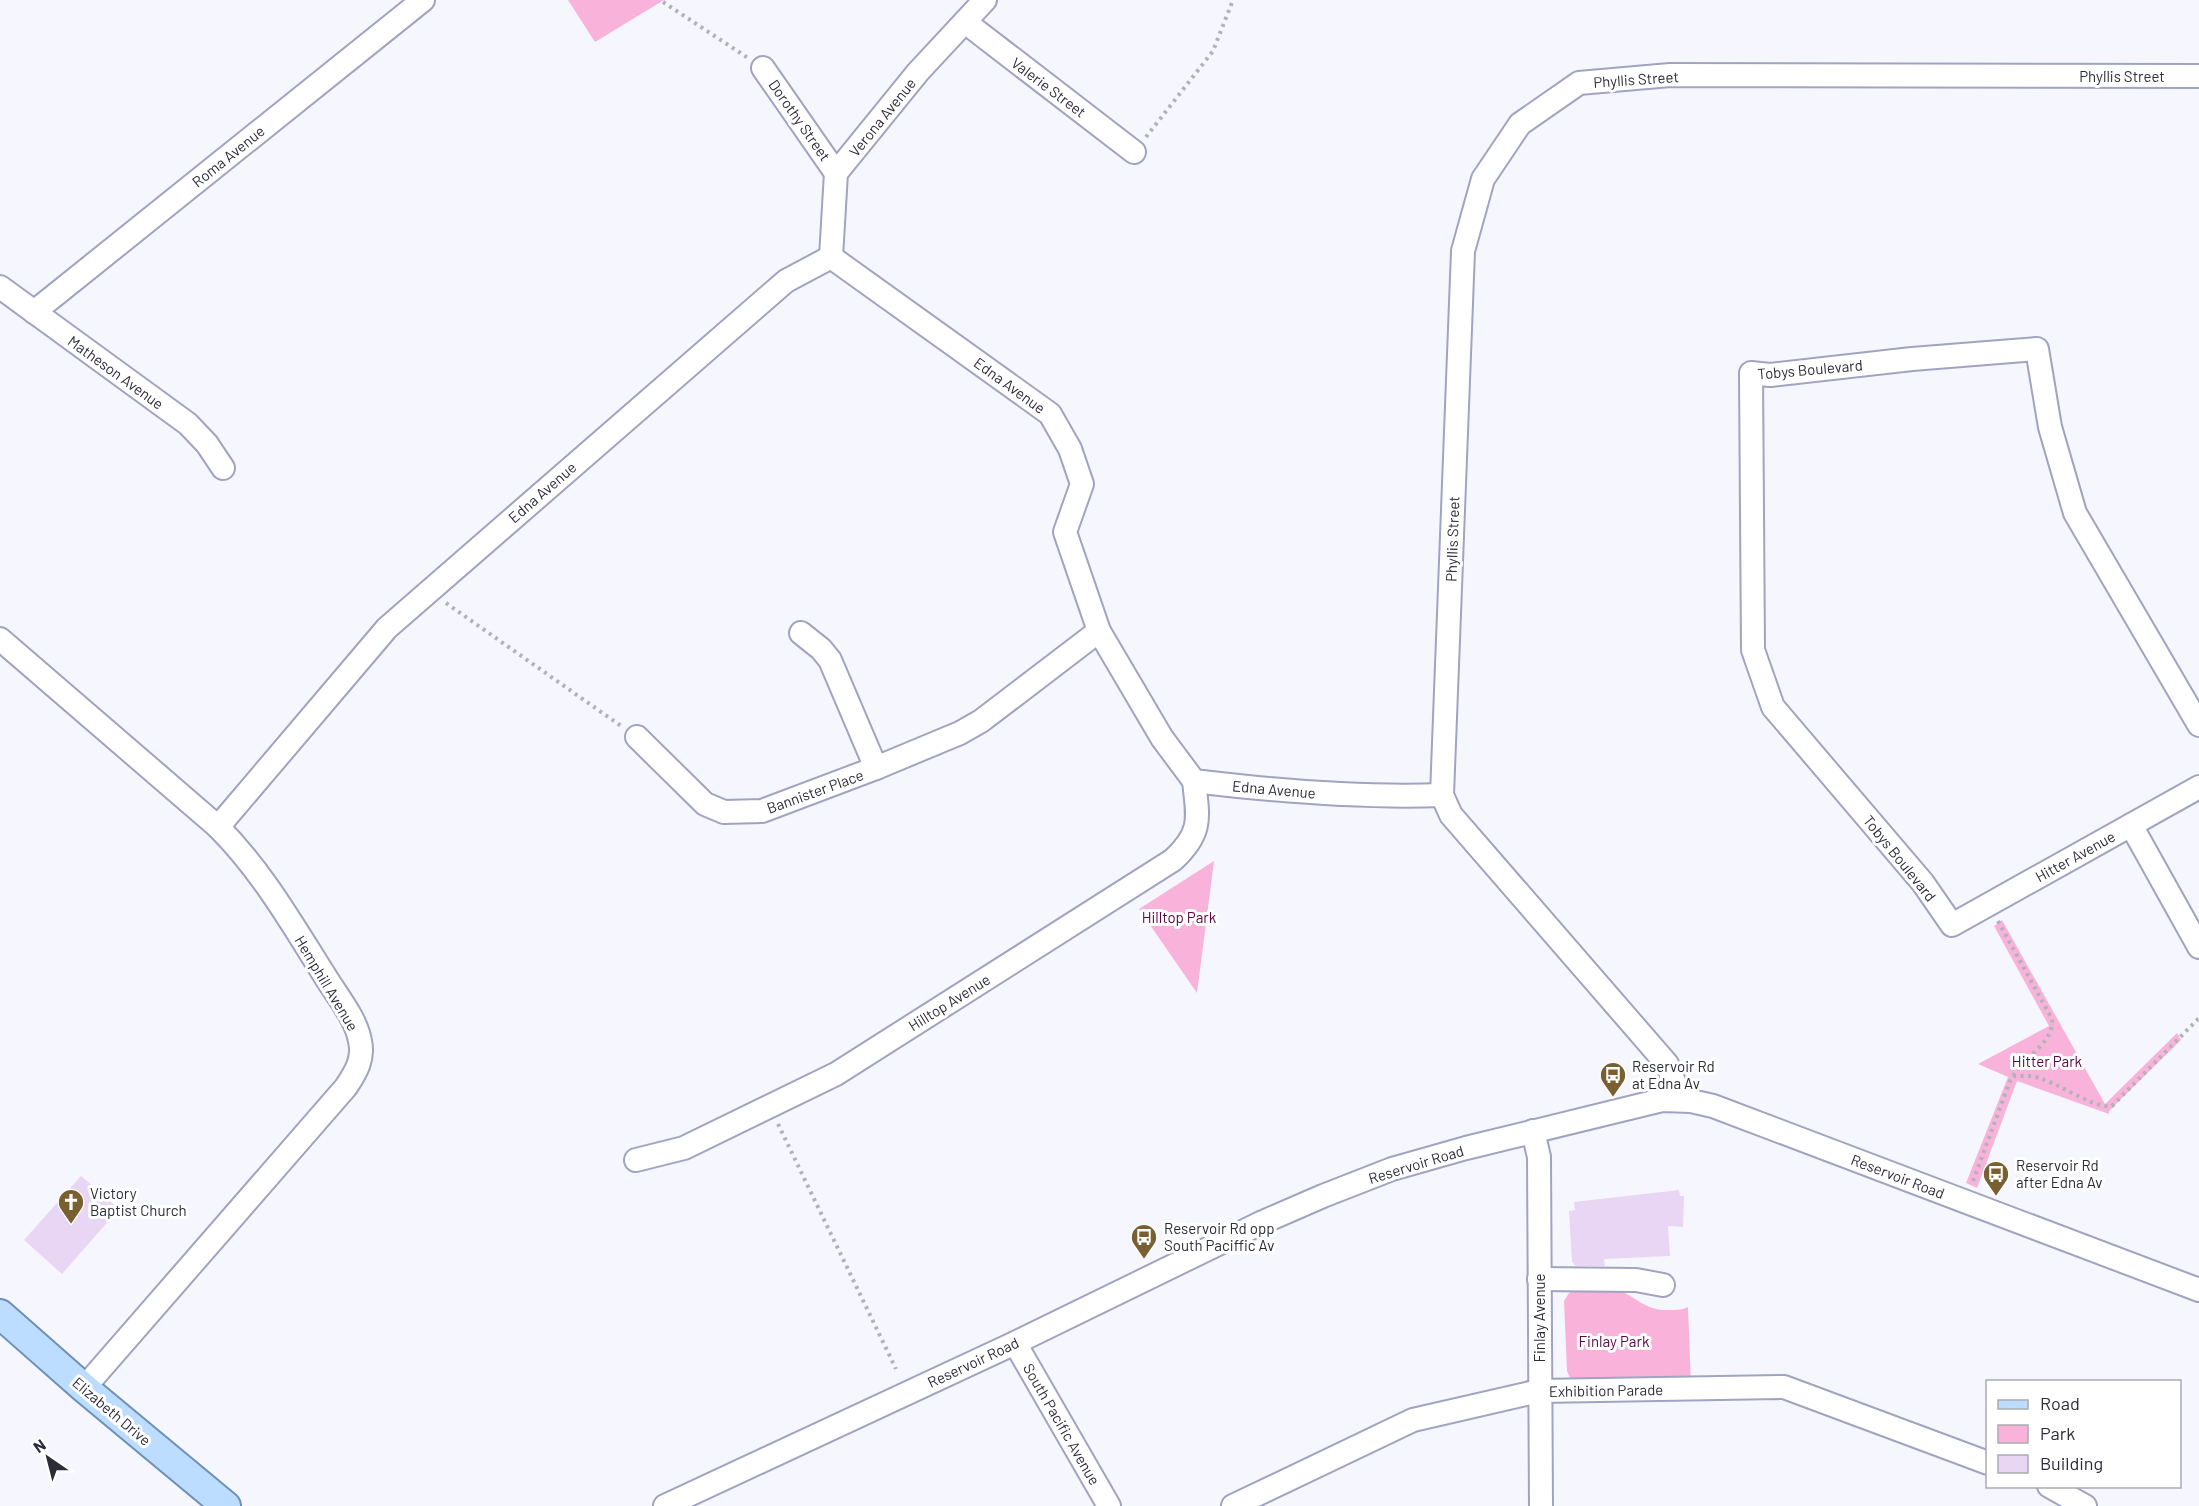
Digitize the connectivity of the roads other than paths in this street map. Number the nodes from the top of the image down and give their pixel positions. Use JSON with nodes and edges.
{"nodes":[{"id":1,"x":423,"y":0,"type":"edge"},
{"id":2,"x":986,"y":0,"type":"edge"},
{"id":3,"x":965,"y":22,"type":"junction"},
{"id":4,"x":763,"y":68,"type":"road end"},
{"id":5,"x":2199,"y":76,"type":"edge"},
{"id":6,"x":1134,"y":152,"type":"road end"},
{"id":7,"x":836,"y":173,"type":"junction"},
{"id":8,"x":831,"y":257,"type":"junction"},
{"id":9,"x":0,"y":287,"type":"edge"},
{"id":10,"x":34,"y":312,"type":"junction"},
{"id":11,"x":223,"y":468,"type":"dead end"},
{"id":12,"x":1099,"y":631,"type":"junction"},
{"id":13,"x":801,"y":633,"type":"dead end"},
{"id":14,"x":0,"y":639,"type":"edge"},
{"id":15,"x":2199,"y":726,"type":"edge"},
{"id":16,"x":637,"y":737,"type":"road end"},
{"id":17,"x":876,"y":768,"type":"junction"},
{"id":18,"x":1194,"y":781,"type":"junction"},
{"id":19,"x":2199,"y":787,"type":"edge"},
{"id":20,"x":1442,"y":795,"type":"junction"},
{"id":21,"x":2131,"y":825,"type":"junction"},
{"id":22,"x":218,"y":827,"type":"junction"},
{"id":23,"x":1952,"y":925,"type":"joint"},
{"id":24,"x":2199,"y":947,"type":"edge"},
{"id":25,"x":1676,"y":1100,"type":"junction"},
{"id":26,"x":1533,"y":1131,"type":"junction"},
{"id":27,"x":636,"y":1160,"type":"dead end"},
{"id":28,"x":1539,"y":1279,"type":"junction"},
{"id":29,"x":1663,"y":1285,"type":"dead end"},
{"id":30,"x":2199,"y":1290,"type":"edge"},
{"id":31,"x":0,"y":1314,"type":"edge"},
{"id":32,"x":1015,"y":1343,"type":"junction"},
{"id":33,"x":84,"y":1388,"type":"junction"},
{"id":34,"x":1539,"y":1391,"type":"junction"},
{"id":35,"x":1986,"y":1462,"type":"edge"},
{"id":36,"x":2053,"y":1488,"type":"edge"},
{"id":37,"x":226,"y":1506,"type":"edge"},
{"id":38,"x":665,"y":1506,"type":"edge"},
{"id":39,"x":1108,"y":1506,"type":"edge"},
{"id":40,"x":1233,"y":1506,"type":"edge"},
{"id":41,"x":1541,"y":1506,"type":"edge"},
{"id":42,"x":2085,"y":1506,"type":"edge"}],
"edges":[{"from":1,"to":10,"type":"street","name":"Roma Avenue"},
{"from":2,"to":3,"type":"street","name":"Verona Avenue"},
{"from":3,"to":6,"type":"street","name":"Valerie Street"},
{"from":3,"to":7,"type":"street","name":"Verona Avenue"},
{"from":4,"to":7,"type":"street","name":"Dorothy Street"},
{"from":5,"to":20,"type":"street","name":"Phyllis Street"},
{"from":7,"to":8,"type":"street"},
{"from":8,"to":12,"type":"street","name":"Edna Avenue"},
{"from":8,"to":22,"type":"street","name":"Edna Avenue"},
{"from":9,"to":10,"type":"street","name":"Matheson Avenue"},
{"from":10,"to":11,"type":"street","name":"Matheson Avenue"},
{"from":12,"to":17,"type":"street","name":"Bannister Place"},
{"from":12,"to":18,"type":"street","name":"Edna Avenue"},
{"from":13,"to":17,"type":"street","name":"Bannister Place"},
{"from":14,"to":22,"type":"street","name":"Hemphill Avenue"},
{"from":15,"to":23,"type":"street","name":"Tobys Boulevard"},
{"from":16,"to":17,"type":"street","name":"Bannister Place"},
{"from":18,"to":20,"type":"street","name":"Edna Avenue"},
{"from":18,"to":27,"type":"street","name":"Hilltop Avenue"},
{"from":19,"to":21,"type":"street","name":"Hitter Avenue"},
{"from":20,"to":25,"type":"street"},
{"from":21,"to":23,"type":"street","name":"Hitter Avenue"},
{"from":21,"to":24,"type":"street"},
{"from":22,"to":33,"type":"street","name":"Hemphill Avenue"},
{"from":25,"to":26,"type":"street","name":"Reservoir Road"},
{"from":25,"to":30,"type":"street","name":"Reservoir Road"},
{"from":26,"to":28,"type":"street","name":"Finlay Avenue"},
{"from":26,"to":32,"type":"street","name":"Reservoir Road"},
{"from":28,"to":29,"type":"street"},
{"from":28,"to":34,"type":"street","name":"Finlay Avenue"},
{"from":31,"to":33,"type":"main road","name":"Elizabeth Drive"},
{"from":32,"to":38,"type":"street","name":"Reservoir Road"},
{"from":32,"to":39,"type":"street","name":"South Pacific Avenue"},
{"from":33,"to":37,"type":"main road","name":"Elizabeth Drive"},
{"from":34,"to":35,"type":"street","name":"Exhibition Parade"},
{"from":34,"to":40,"type":"street","name":"Exhibition Parade"},
{"from":34,"to":41,"type":"street","name":"Finlay Avenue"},
{"from":36,"to":42,"type":"street"}]}
